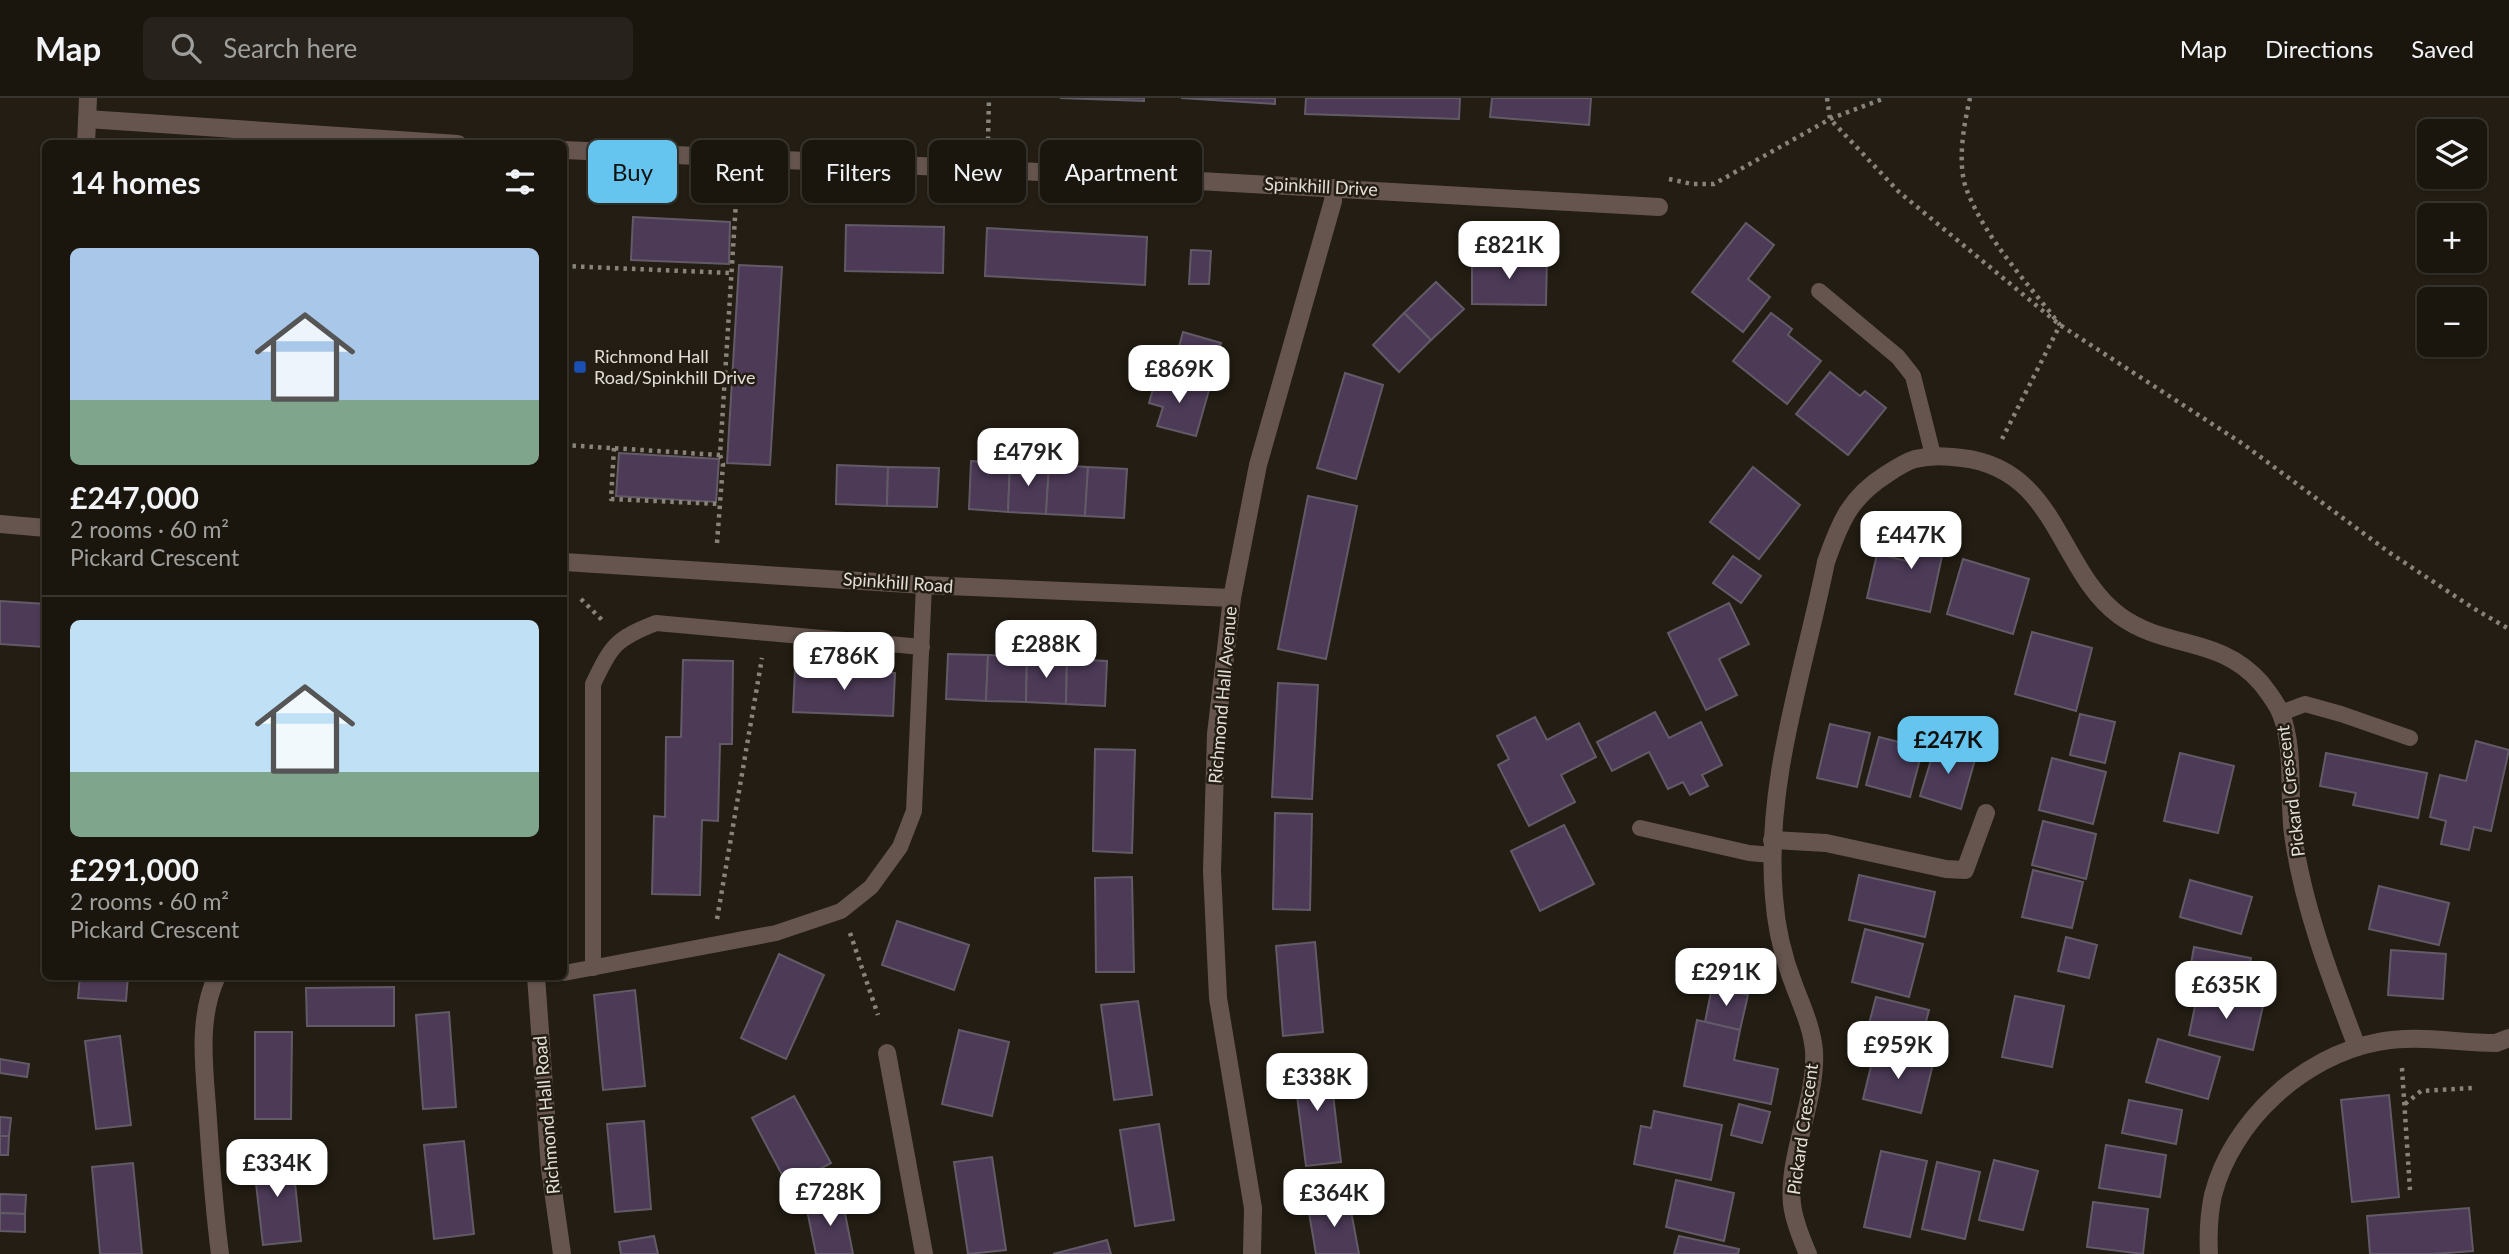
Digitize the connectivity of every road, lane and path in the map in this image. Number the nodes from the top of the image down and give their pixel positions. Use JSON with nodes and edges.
{"nodes":[{"id":1,"x":89,"y":98,"type":"edge"},
{"id":2,"x":989,"y":98,"type":"edge"},
{"id":3,"x":1827,"y":98,"type":"edge"},
{"id":4,"x":1885,"y":98,"type":"edge"},
{"id":5,"x":1970,"y":98,"type":"edge"},
{"id":6,"x":87,"y":119,"type":"junction"},
{"id":7,"x":1830,"y":119,"type":"junction"},
{"id":8,"x":86,"y":140,"type":"edge"},
{"id":9,"x":399,"y":140,"type":"edge"},
{"id":10,"x":988,"y":140,"type":"dead end"},
{"id":11,"x":567,"y":150,"type":"edge"},
{"id":12,"x":1334,"y":188,"type":"junction"},
{"id":13,"x":736,"y":203,"type":"edge"},
{"id":14,"x":1659,"y":207,"type":"joint"},
{"id":15,"x":567,"y":266,"type":"edge"},
{"id":16,"x":731,"y":273,"type":"junction"},
{"id":17,"x":1819,"y":291,"type":"dead end"},
{"id":18,"x":2060,"y":325,"type":"junction"},
{"id":19,"x":567,"y":444,"type":"edge"},
{"id":20,"x":1998,"y":446,"type":"dead end"},
{"id":21,"x":614,"y":448,"type":"junction"},
{"id":22,"x":720,"y":455,"type":"junction"},
{"id":23,"x":1933,"y":455,"type":"junction"},
{"id":24,"x":719,"y":504,"type":"junction"},
{"id":25,"x":0,"y":524,"type":"edge"},
{"id":26,"x":42,"y":528,"type":"edge"},
{"id":27,"x":718,"y":541,"type":"dead end"},
{"id":28,"x":567,"y":562,"type":"edge"},
{"id":29,"x":924,"y":585,"type":"junction"},
{"id":30,"x":1232,"y":598,"type":"junction"},
{"id":31,"x":2509,"y":629,"type":"edge"},
{"id":32,"x":766,"y":633,"type":"junction"},
{"id":33,"x":922,"y":647,"type":"junction"},
{"id":34,"x":2281,"y":713,"type":"junction"},
{"id":35,"x":2410,"y":738,"type":"dead end"},
{"id":36,"x":1986,"y":813,"type":"dead end"},
{"id":37,"x":1640,"y":828,"type":"dead end"},
{"id":38,"x":1772,"y":847,"type":"junction"},
{"id":39,"x":852,"y":940,"type":"dead end"},
{"id":40,"x":713,"y":944,"type":"junction"},
{"id":41,"x":593,"y":968,"type":"junction"},
{"id":42,"x":567,"y":972,"type":"edge"},
{"id":43,"x":215,"y":980,"type":"edge"},
{"id":44,"x":536,"y":980,"type":"edge"},
{"id":45,"x":878,"y":1015,"type":"dead end"},
{"id":46,"x":2509,"y":1038,"type":"edge"},
{"id":47,"x":2357,"y":1047,"type":"junction"},
{"id":48,"x":887,"y":1053,"type":"dead end"},
{"id":49,"x":2402,"y":1056,"type":"dead end"},
{"id":50,"x":2473,"y":1088,"type":"dead end"},
{"id":51,"x":2405,"y":1104,"type":"junction"},
{"id":52,"x":2410,"y":1190,"type":"dead end"},
{"id":53,"x":220,"y":1254,"type":"edge"},
{"id":54,"x":562,"y":1254,"type":"edge"},
{"id":55,"x":924,"y":1254,"type":"edge"},
{"id":56,"x":1252,"y":1254,"type":"edge"},
{"id":57,"x":1808,"y":1254,"type":"edge"},
{"id":58,"x":2209,"y":1254,"type":"edge"}],
"edges":[{"from":1,"to":6,"type":"street"},
{"from":2,"to":10,"type":"path"},
{"from":3,"to":7,"type":"path"},
{"from":4,"to":7,"type":"path"},
{"from":5,"to":18,"type":"path"},
{"from":6,"to":8,"type":"street"},
{"from":6,"to":9,"type":"street"},
{"from":7,"to":14,"type":"path"},
{"from":7,"to":18,"type":"path"},
{"from":11,"to":12,"type":"street","name":"Spinkhill Drive"},
{"from":12,"to":14,"type":"street","name":"Spinkhill Drive"},
{"from":12,"to":30,"type":"street","name":"Richmond Hall Avenue"},
{"from":13,"to":16,"type":"path"},
{"from":15,"to":16,"type":"path"},
{"from":16,"to":22,"type":"path"},
{"from":17,"to":23,"type":"lane"},
{"from":18,"to":20,"type":"path"},
{"from":18,"to":31,"type":"path"},
{"from":19,"to":21,"type":"path"},
{"from":21,"to":22,"type":"path"},
{"from":21,"to":24,"type":"path"},
{"from":22,"to":24,"type":"path"},
{"from":23,"to":34,"type":"street","name":"Pickard Crescent"},
{"from":23,"to":38,"type":"street","name":"Pickard Crescent"},
{"from":24,"to":27,"type":"path"},
{"from":25,"to":26,"type":"street"},
{"from":28,"to":29,"type":"street","name":"Spinkhill Road"},
{"from":29,"to":30,"type":"street","name":"Spinkhill Road"},
{"from":29,"to":33,"type":"lane"},
{"from":30,"to":56,"type":"street","name":"Richmond Hall Avenue"},
{"from":32,"to":33,"type":"lane"},
{"from":32,"to":40,"type":"path"},
{"from":32,"to":41,"type":"lane"},
{"from":33,"to":40,"type":"lane"},
{"from":34,"to":35,"type":"lane"},
{"from":34,"to":47,"type":"street","name":"Pickard Crescent"},
{"from":36,"to":38,"type":"street"},
{"from":37,"to":38,"type":"lane"},
{"from":38,"to":57,"type":"street","name":"Pickard Crescent"},
{"from":39,"to":45,"type":"path"},
{"from":40,"to":41,"type":"lane"},
{"from":41,"to":42,"type":"lane"},
{"from":43,"to":53,"type":"street"},
{"from":44,"to":54,"type":"street","name":"Richmond Hall Road"},
{"from":46,"to":47,"type":"street"},
{"from":47,"to":58,"type":"street"},
{"from":48,"to":55,"type":"street"},
{"from":49,"to":51,"type":"path"},
{"from":50,"to":51,"type":"path"},
{"from":51,"to":52,"type":"path"}]}
